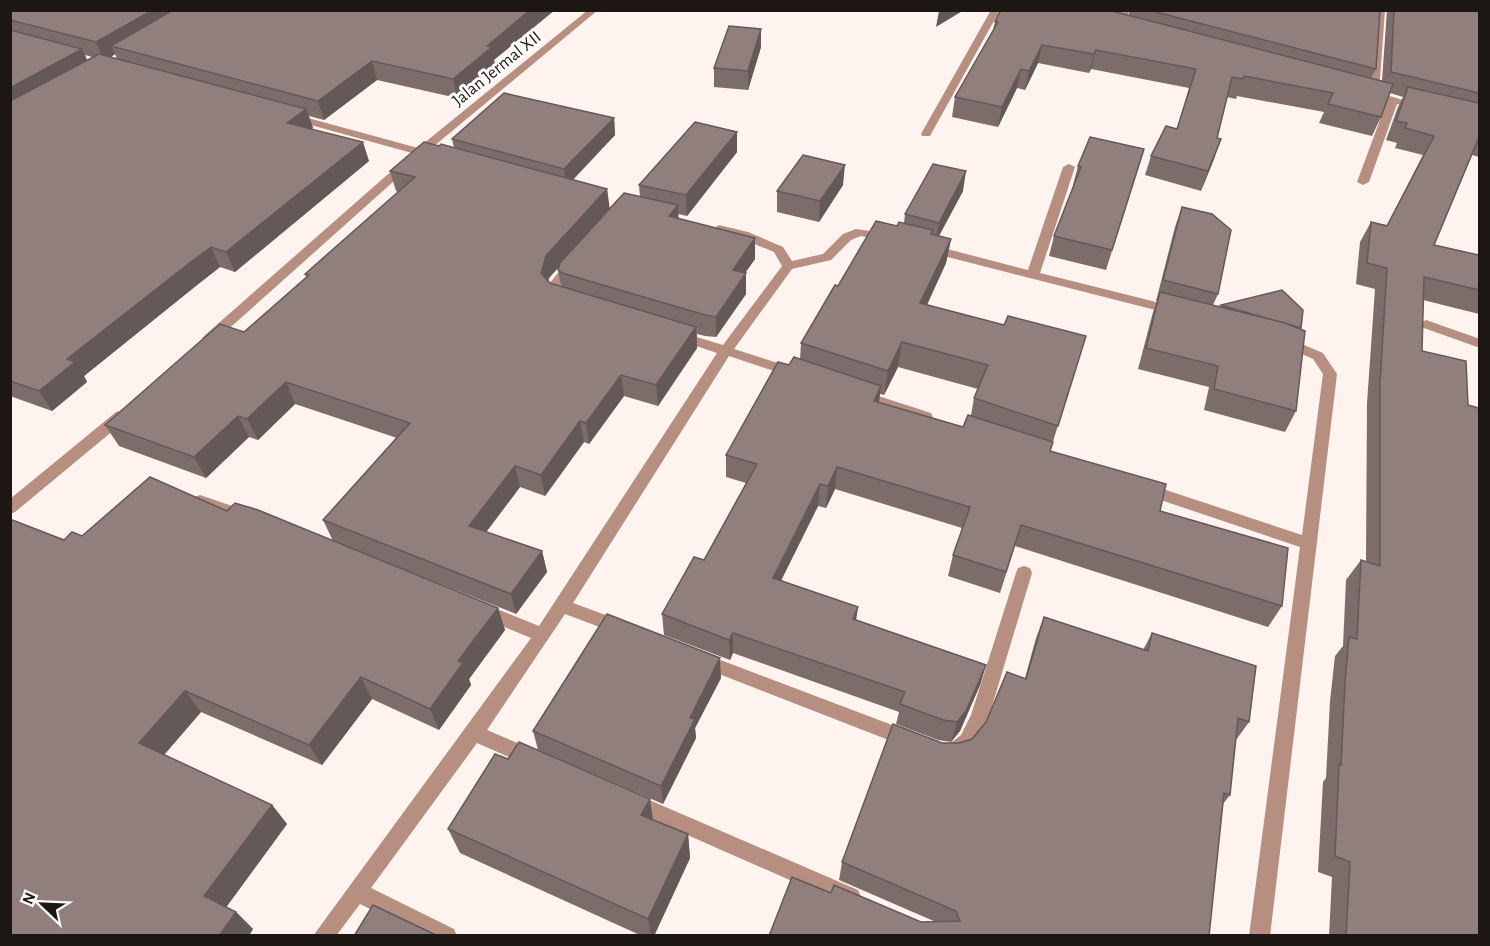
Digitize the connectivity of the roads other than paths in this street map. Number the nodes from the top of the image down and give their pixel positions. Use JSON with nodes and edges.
{"nodes":[{"id":1,"x":594,"y":10,"type":"edge"},
{"id":2,"x":996,"y":10,"type":"edge"},
{"id":3,"x":1126,"y":10,"type":"edge"},
{"id":4,"x":1380,"y":10,"type":"edge"},
{"id":5,"x":1128,"y":31,"type":"edge"},
{"id":6,"x":1363,"y":92,"type":"edge"},
{"id":7,"x":1374,"y":95,"type":"junction"},
{"id":8,"x":1394,"y":100,"type":"junction"},
{"id":9,"x":1426,"y":108,"type":"edge"},
{"id":10,"x":286,"y":115,"type":"edge"},
{"id":11,"x":926,"y":134,"type":"dead end"},
{"id":12,"x":420,"y":152,"type":"junction"},
{"id":13,"x":443,"y":158,"type":"edge"},
{"id":14,"x":1069,"y":167,"type":"dead end"},
{"id":15,"x":1363,"y":182,"type":"dead end"},
{"id":16,"x":700,"y":225,"type":"edge"},
{"id":17,"x":578,"y":257,"type":"edge"},
{"id":18,"x":788,"y":266,"type":"junction"},
{"id":19,"x":1033,"y":274,"type":"junction"},
{"id":20,"x":576,"y":305,"type":"edge"},
{"id":21,"x":1190,"y":315,"type":"edge"},
{"id":22,"x":1426,"y":324,"type":"edge"},
{"id":23,"x":662,"y":331,"type":"edge"},
{"id":24,"x":1268,"y":336,"type":"edge"},
{"id":25,"x":1479,"y":344,"type":"edge"},
{"id":26,"x":197,"y":349,"type":"edge"},
{"id":27,"x":726,"y":350,"type":"junction"},
{"id":28,"x":814,"y":379,"type":"edge"},
{"id":29,"x":846,"y":390,"type":"edge"},
{"id":30,"x":135,"y":404,"type":"edge"},
{"id":31,"x":945,"y":423,"type":"edge"},
{"id":32,"x":1126,"y":483,"type":"edge"},
{"id":33,"x":193,"y":499,"type":"edge"},
{"id":34,"x":10,"y":508,"type":"edge"},
{"id":35,"x":256,"y":520,"type":"edge"},
{"id":36,"x":1308,"y":543,"type":"junction"},
{"id":37,"x":1024,"y":573,"type":"dead end"},
{"id":38,"x":466,"y":603,"type":"edge"},
{"id":39,"x":562,"y":606,"type":"junction"},
{"id":40,"x":543,"y":635,"type":"junction"},
{"id":41,"x":639,"y":636,"type":"edge"},
{"id":42,"x":684,"y":653,"type":"edge"},
{"id":43,"x":474,"y":733,"type":"junction"},
{"id":44,"x":550,"y":766,"type":"edge"},
{"id":45,"x":615,"y":794,"type":"edge"},
{"id":46,"x":356,"y":891,"type":"junction"},
{"id":47,"x":865,"y":903,"type":"edge"},
{"id":48,"x":323,"y":936,"type":"edge"},
{"id":49,"x":447,"y":936,"type":"edge"},
{"id":50,"x":1258,"y":936,"type":"edge"}],
"edges":[{"from":1,"to":12,"type":"street","name":"Jalan Jermal XII"},
{"from":2,"to":11,"type":"street"},
{"from":3,"to":5,"type":"street"},
{"from":4,"to":7,"type":"street"},
{"from":6,"to":7,"type":"street"},
{"from":7,"to":8,"type":"street"},
{"from":8,"to":9,"type":"street"},
{"from":8,"to":15,"type":"street"},
{"from":10,"to":12,"type":"street"},
{"from":12,"to":13,"type":"street"},
{"from":12,"to":26,"type":"street","name":"Jalan Jermal XII"},
{"from":14,"to":19,"type":"street"},
{"from":16,"to":18,"type":"street"},
{"from":17,"to":20,"type":"street"},
{"from":18,"to":19,"type":"street"},
{"from":18,"to":27,"type":"street"},
{"from":19,"to":21,"type":"street"},
{"from":22,"to":25,"type":"street"},
{"from":23,"to":27,"type":"street"},
{"from":24,"to":36,"type":"street"},
{"from":27,"to":28,"type":"street"},
{"from":27,"to":39,"type":"street"},
{"from":29,"to":31,"type":"street"},
{"from":30,"to":34,"type":"street"},
{"from":32,"to":36,"type":"street"},
{"from":33,"to":35,"type":"street"},
{"from":36,"to":50,"type":"street"},
{"from":37,"to":42,"type":"street"},
{"from":38,"to":40,"type":"street"},
{"from":39,"to":40,"type":"street"},
{"from":39,"to":41,"type":"street"},
{"from":40,"to":43,"type":"street"},
{"from":43,"to":44,"type":"street"},
{"from":43,"to":46,"type":"street"},
{"from":45,"to":47,"type":"street"},
{"from":46,"to":48,"type":"street"},
{"from":46,"to":49,"type":"street"}]}
